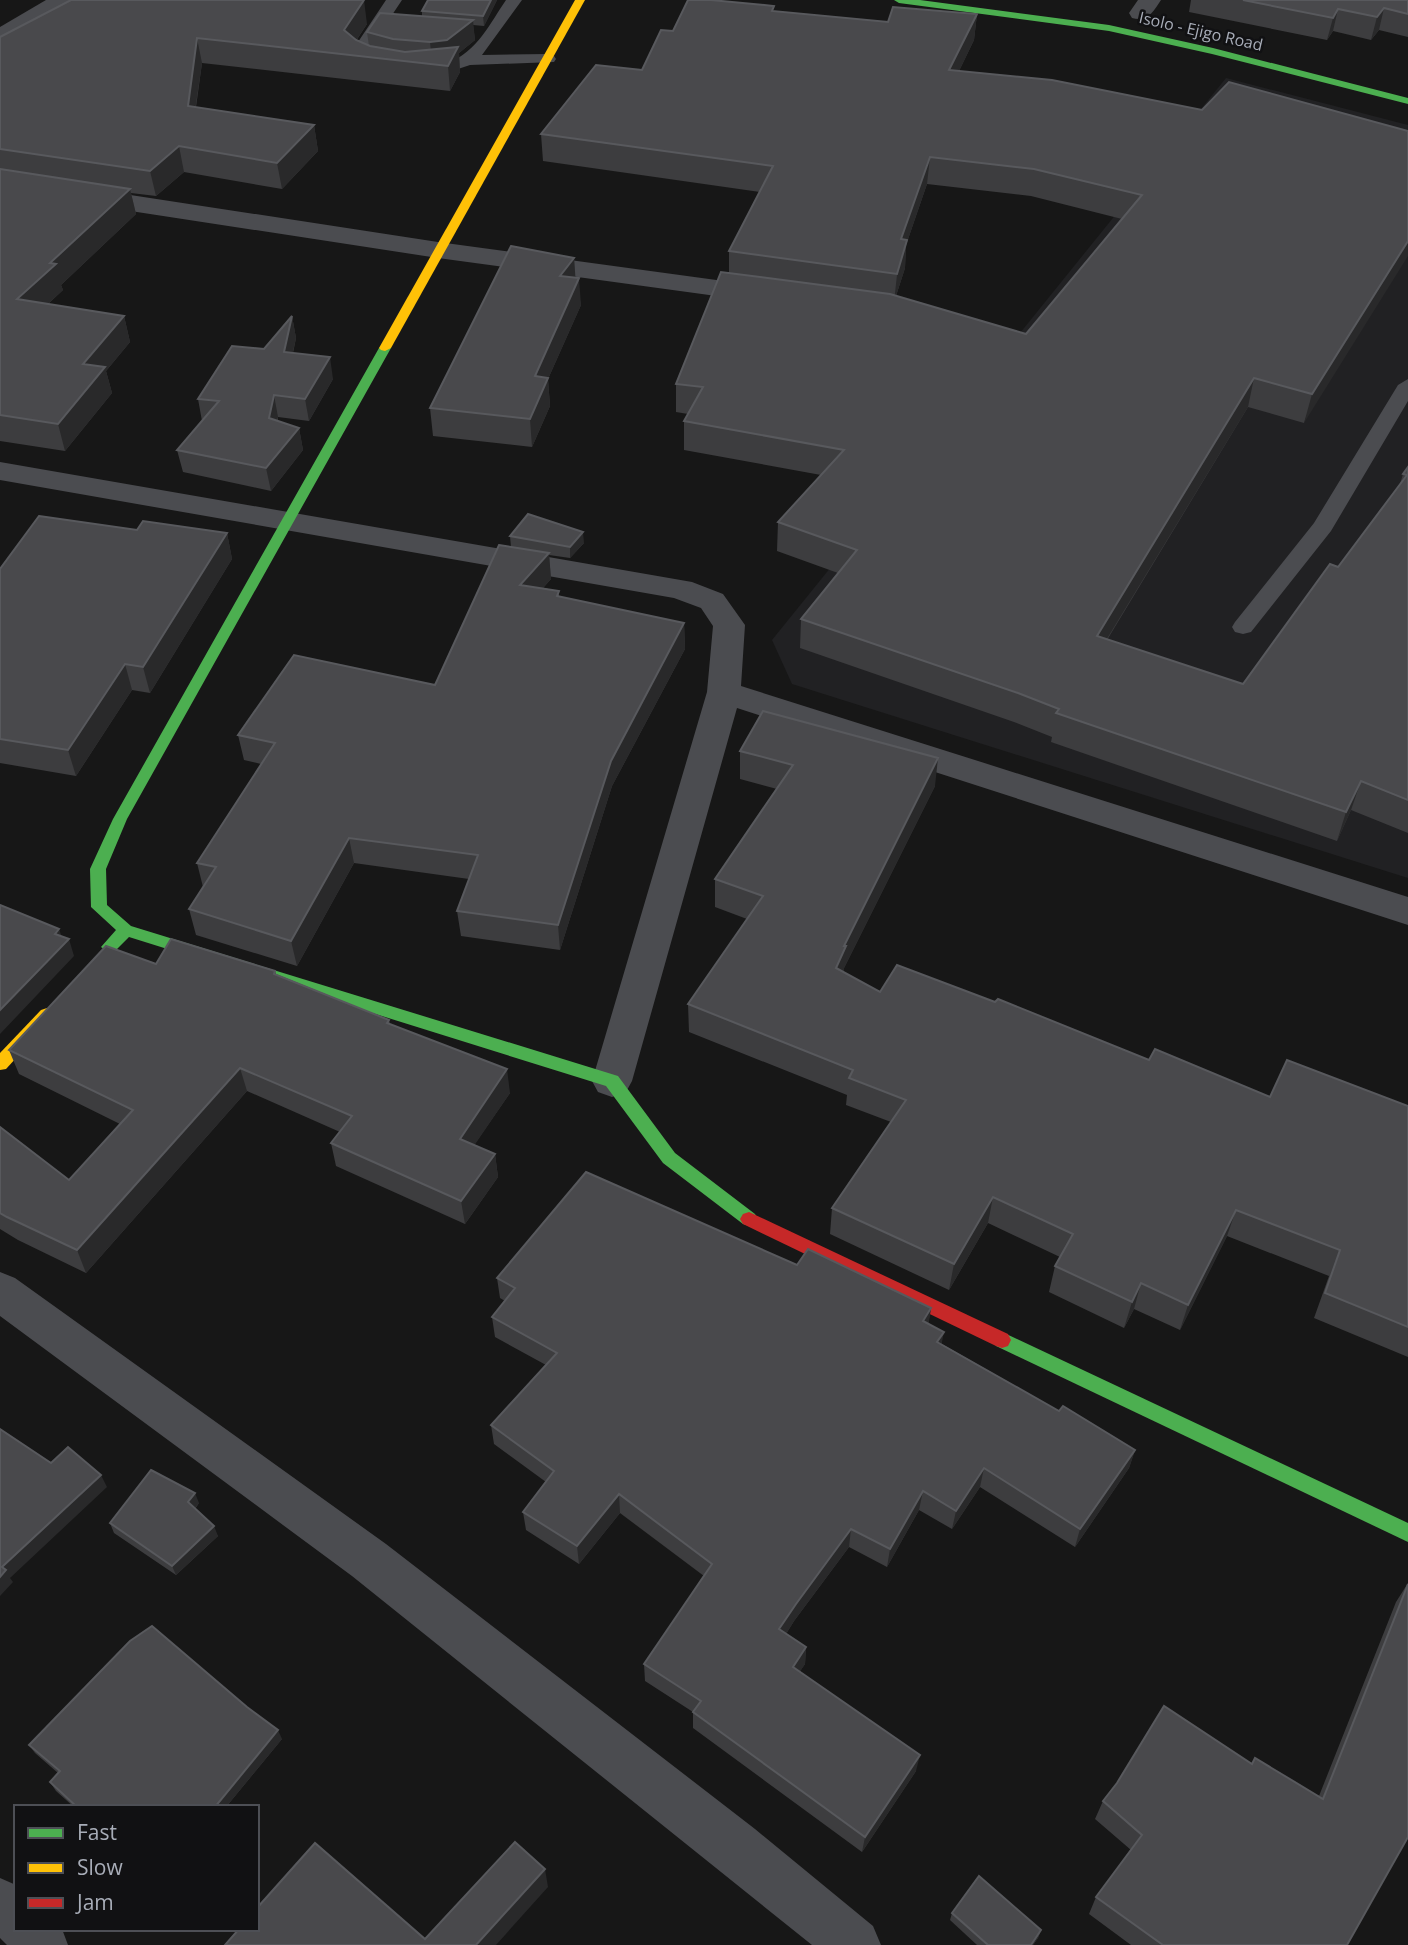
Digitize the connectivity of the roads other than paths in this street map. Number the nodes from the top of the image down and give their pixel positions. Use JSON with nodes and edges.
{"nodes":[{"id":1,"x":394,"y":0,"type":"edge"},
{"id":2,"x":514,"y":0,"type":"edge"},
{"id":3,"x":580,"y":0,"type":"edge"},
{"id":4,"x":899,"y":0,"type":"edge"},
{"id":5,"x":49,"y":3,"type":"edge"},
{"id":6,"x":376,"y":26,"type":"junction"},
{"id":7,"x":402,"y":27,"type":"edge"},
{"id":8,"x":0,"y":37,"type":"edge"},
{"id":9,"x":548,"y":59,"type":"junction"},
{"id":10,"x":470,"y":60,"type":"junction"},
{"id":11,"x":1408,"y":101,"type":"edge"},
{"id":12,"x":0,"y":183,"type":"edge"},
{"id":13,"x":438,"y":250,"type":"junction"},
{"id":14,"x":791,"y":299,"type":"edge"},
{"id":15,"x":1408,"y":385,"type":"edge"},
{"id":16,"x":0,"y":471,"type":"edge"},
{"id":17,"x":289,"y":520,"type":"junction"},
{"id":18,"x":1243,"y":627,"type":"dead end"},
{"id":19,"x":724,"y":692,"type":"junction"},
{"id":20,"x":1408,"y":911,"type":"edge"},
{"id":21,"x":126,"y":930,"type":"junction"},
{"id":22,"x":99,"y":958,"type":"edge"},
{"id":23,"x":54,"y":1006,"type":"edge"},
{"id":24,"x":0,"y":1064,"type":"edge"},
{"id":25,"x":612,"y":1081,"type":"junction"},
{"id":26,"x":0,"y":1292,"type":"edge"},
{"id":27,"x":1408,"y":1534,"type":"edge"},
{"id":28,"x":0,"y":1905,"type":"edge"},
{"id":29,"x":14,"y":1916,"type":"edge"},
{"id":30,"x":29,"y":1931,"type":"edge"},
{"id":31,"x":41,"y":1945,"type":"edge"},
{"id":32,"x":855,"y":1945,"type":"edge"}],
"edges":[{"from":1,"to":6,"type":"lane"},
{"from":2,"to":10,"type":"lane"},
{"from":3,"to":9,"type":"street"},
{"from":4,"to":11,"type":"street","name":"Isolo - Ejigo Road"},
{"from":5,"to":8,"type":"street"},
{"from":6,"to":7,"type":"lane"},
{"from":6,"to":10,"type":"lane"},
{"from":9,"to":10,"type":"lane"},
{"from":9,"to":13,"type":"street"},
{"from":12,"to":13,"type":"street"},
{"from":13,"to":14,"type":"street"},
{"from":13,"to":17,"type":"street"},
{"from":15,"to":18,"type":"lane"},
{"from":16,"to":17,"type":"street"},
{"from":17,"to":19,"type":"street"},
{"from":17,"to":21,"type":"street"},
{"from":19,"to":20,"type":"street"},
{"from":19,"to":25,"type":"street"},
{"from":21,"to":22,"type":"street"},
{"from":21,"to":25,"type":"street"},
{"from":23,"to":24,"type":"street"},
{"from":25,"to":27,"type":"street"},
{"from":26,"to":32,"type":"street"},
{"from":28,"to":29,"type":"street"},
{"from":30,"to":31,"type":"street"}]}
